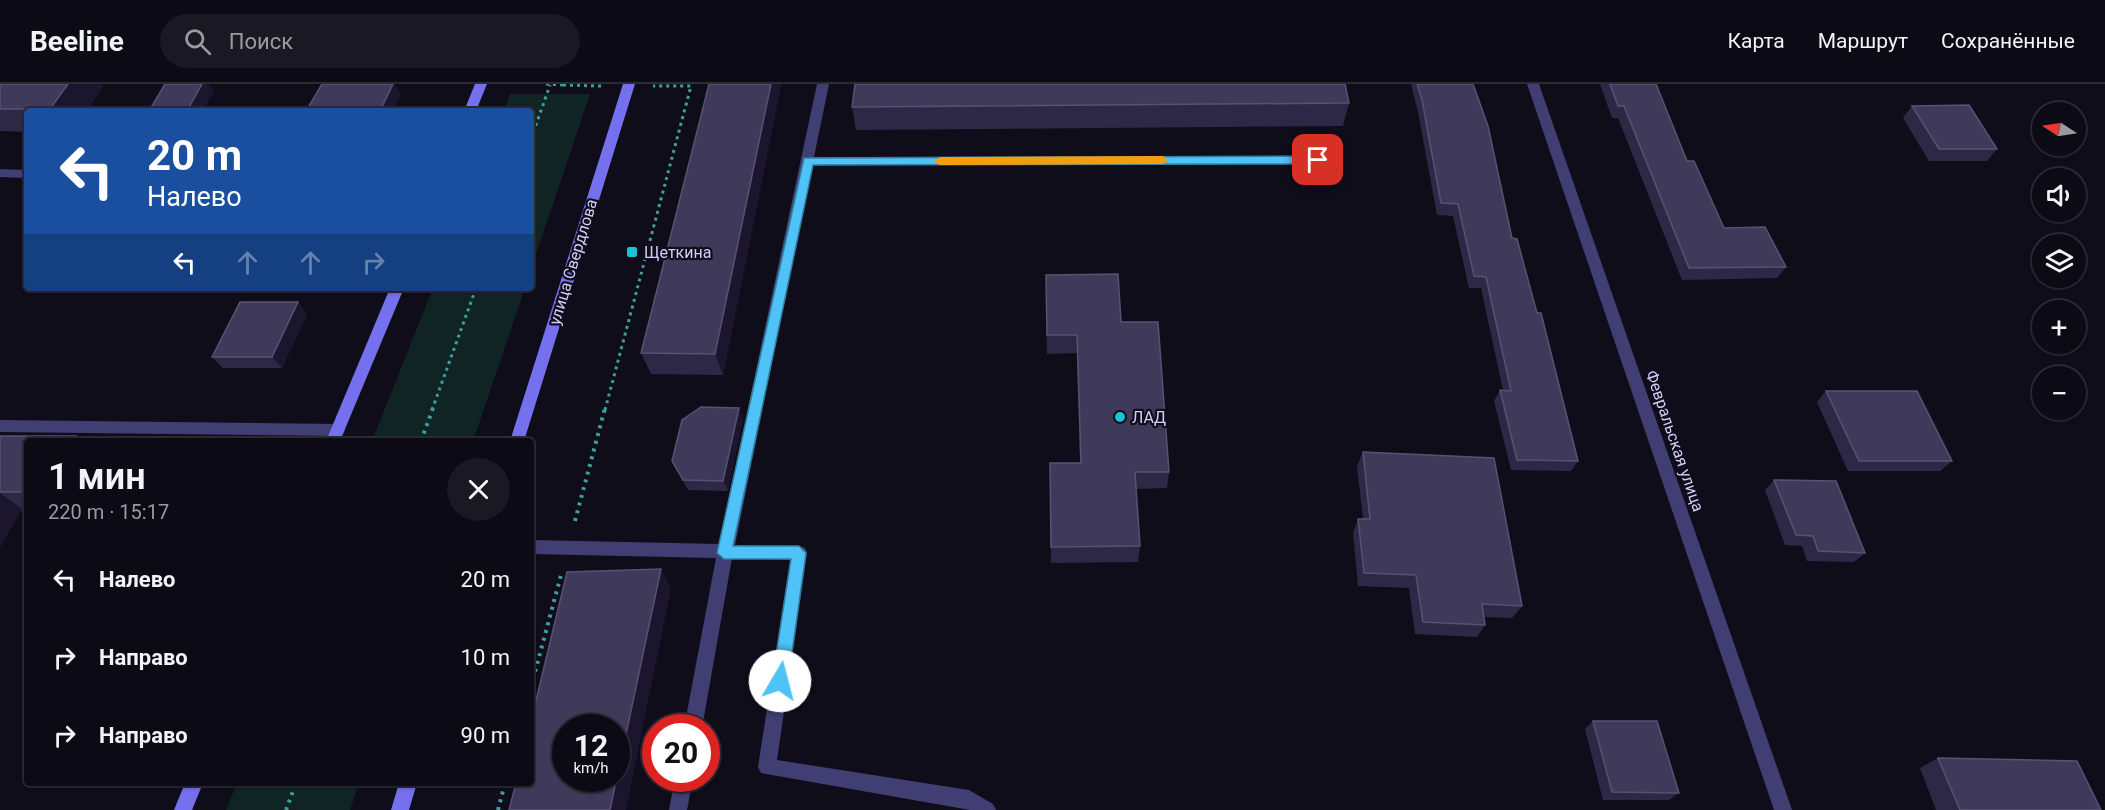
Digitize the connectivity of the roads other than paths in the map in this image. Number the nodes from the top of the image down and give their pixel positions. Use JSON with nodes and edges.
{"nodes":[{"id":1,"x":481,"y":84,"type":"edge"},
{"id":2,"x":823,"y":84,"type":"edge"},
{"id":3,"x":1533,"y":84,"type":"edge"},
{"id":4,"x":629,"y":85,"type":"edge"},
{"id":5,"x":471,"y":108,"type":"edge"},
{"id":6,"x":1318,"y":160,"type":"dead end"},
{"id":7,"x":808,"y":161,"type":"junction"},
{"id":8,"x":0,"y":173,"type":"edge"},
{"id":9,"x":24,"y":174,"type":"edge"},
{"id":10,"x":395,"y":291,"type":"edge"},
{"id":11,"x":0,"y":426,"type":"edge"},
{"id":12,"x":335,"y":435,"type":"edge"},
{"id":13,"x":518,"y":438,"type":"edge"},
{"id":14,"x":534,"y":547,"type":"edge"},
{"id":15,"x":724,"y":553,"type":"junction"},
{"id":16,"x":695,"y":714,"type":"edge"},
{"id":17,"x":193,"y":786,"type":"edge"},
{"id":18,"x":407,"y":786,"type":"edge"},
{"id":19,"x":681,"y":792,"type":"edge"},
{"id":20,"x":183,"y":810,"type":"edge"},
{"id":21,"x":400,"y":810,"type":"edge"},
{"id":22,"x":678,"y":810,"type":"edge"},
{"id":23,"x":987,"y":810,"type":"edge"},
{"id":24,"x":1783,"y":810,"type":"edge"}],
"edges":[{"from":1,"to":5,"type":"main road"},
{"from":2,"to":7,"type":"street"},
{"from":3,"to":24,"type":"street","name":"Февральская улица"},
{"from":4,"to":13,"type":"main road","name":"улица Свердлова"},
{"from":6,"to":7,"type":"street"},
{"from":7,"to":15,"type":"street"},
{"from":8,"to":9,"type":"street"},
{"from":10,"to":12,"type":"main road"},
{"from":11,"to":12,"type":"street"},
{"from":14,"to":15,"type":"street"},
{"from":15,"to":16,"type":"street"},
{"from":15,"to":23,"type":"street"},
{"from":17,"to":20,"type":"main road"},
{"from":18,"to":21,"type":"main road"},
{"from":19,"to":22,"type":"street"}]}
